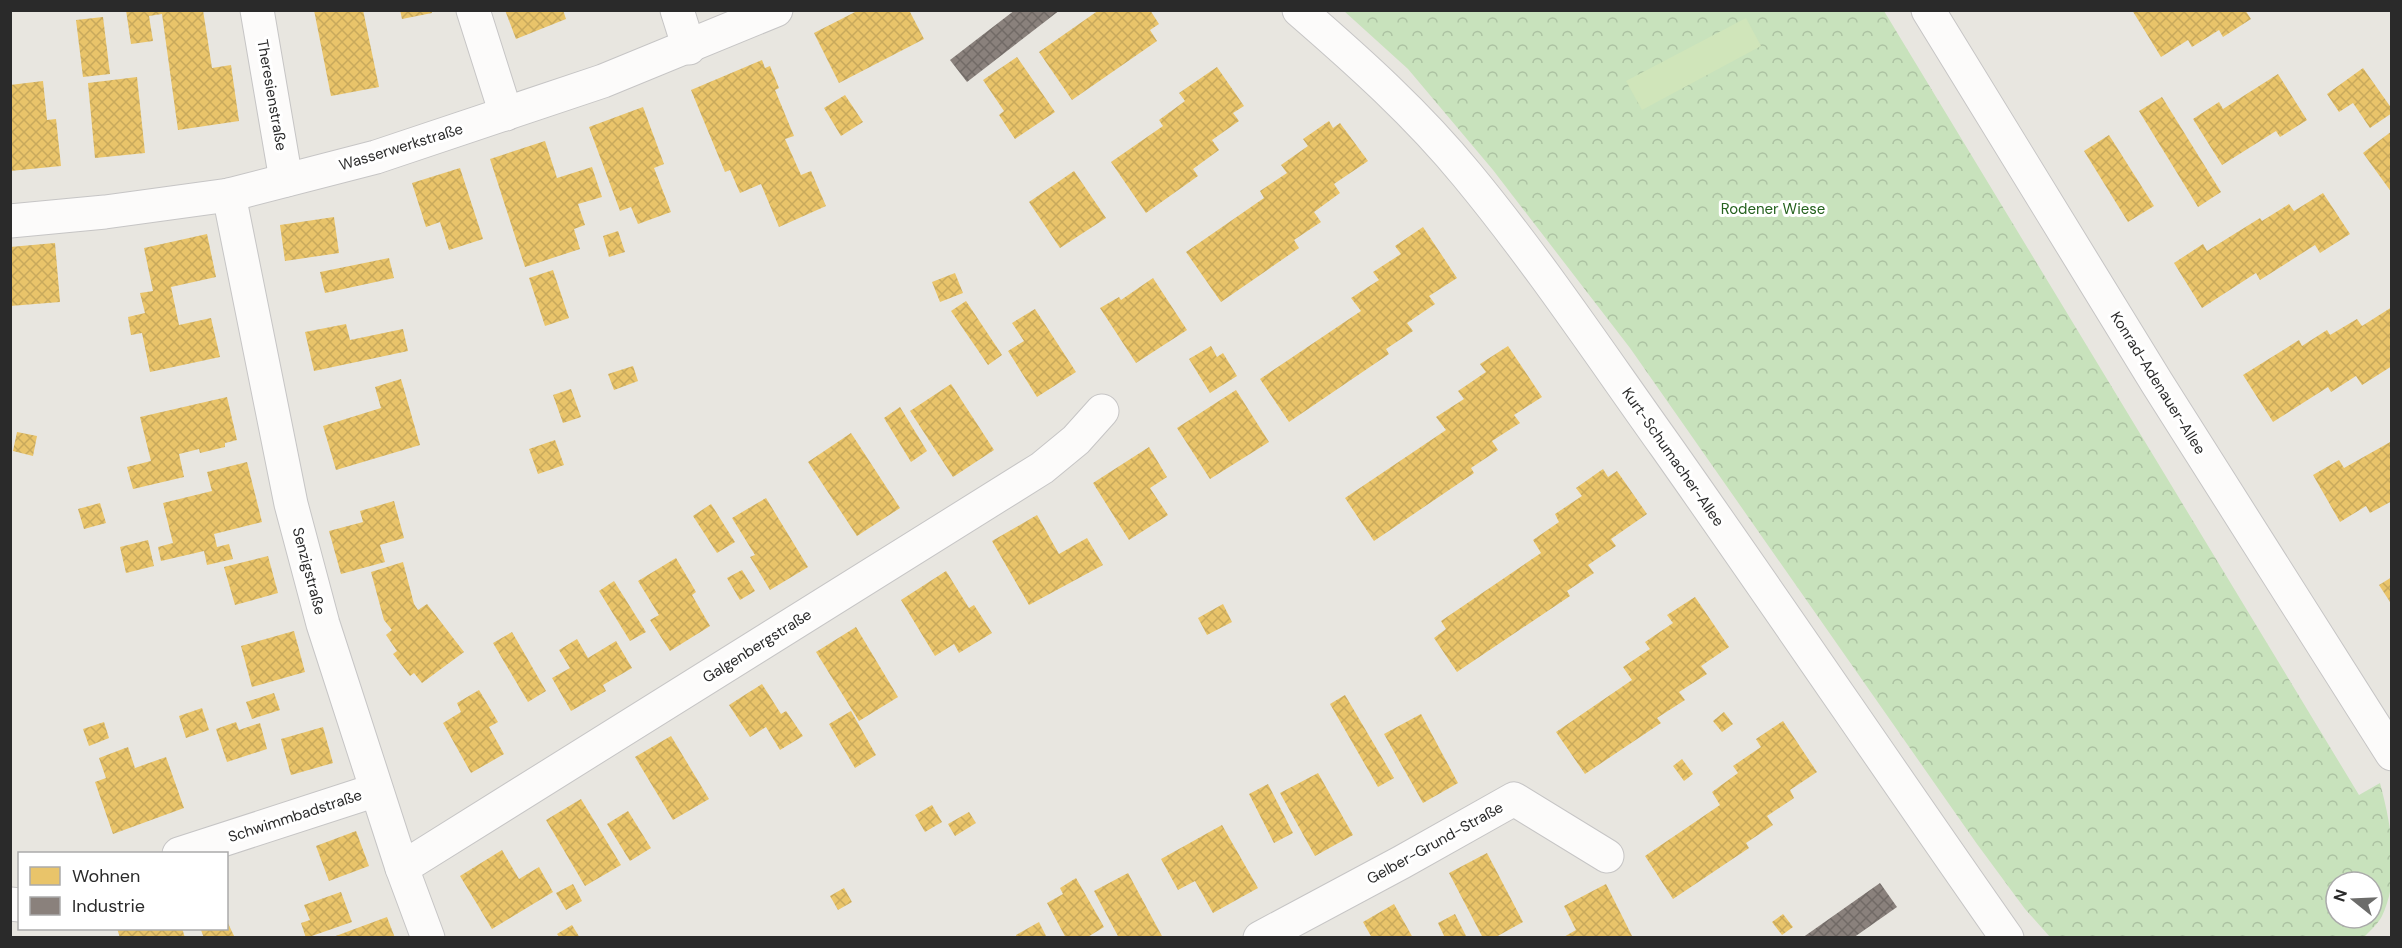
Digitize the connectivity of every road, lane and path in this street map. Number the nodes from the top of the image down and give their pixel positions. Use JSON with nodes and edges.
{"nodes":[{"id":1,"x":257,"y":10,"type":"edge"},
{"id":2,"x":473,"y":10,"type":"edge"},
{"id":3,"x":677,"y":10,"type":"edge"},
{"id":4,"x":776,"y":10,"type":"edge"},
{"id":5,"x":1299,"y":10,"type":"edge"},
{"id":6,"x":1928,"y":10,"type":"edge"},
{"id":7,"x":689,"y":48,"type":"junction"},
{"id":8,"x":506,"y":114,"type":"junction"},
{"id":9,"x":286,"y":180,"type":"junction"},
{"id":10,"x":229,"y":195,"type":"junction"},
{"id":11,"x":10,"y":221,"type":"edge"},
{"id":12,"x":1102,"y":411,"type":"dead end"},
{"id":13,"x":2391,"y":754,"type":"edge"},
{"id":14,"x":376,"y":790,"type":"junction"},
{"id":15,"x":185,"y":852,"type":"edge"},
{"id":16,"x":1607,"y":856,"type":"dead end"},
{"id":17,"x":402,"y":868,"type":"junction"},
{"id":18,"x":428,"y":938,"type":"edge"},
{"id":19,"x":1260,"y":938,"type":"edge"},
{"id":20,"x":2007,"y":938,"type":"edge"}],
"edges":[{"from":1,"to":9,"type":"street","name":"Theresienstraße"},
{"from":2,"to":8,"type":"street"},
{"from":3,"to":7,"type":"street"},
{"from":4,"to":7,"type":"street","name":"Wasserwerkstraße"},
{"from":5,"to":20,"type":"street","name":"Kurt-Schumacher-Allee"},
{"from":6,"to":13,"type":"street","name":"Konrad-Adenauer-Allee"},
{"from":7,"to":8,"type":"street","name":"Wasserwerkstraße"},
{"from":8,"to":9,"type":"street","name":"Wasserwerkstraße"},
{"from":9,"to":10,"type":"street","name":"Wasserwerkstraße"},
{"from":10,"to":11,"type":"street","name":"Wasserwerkstraße"},
{"from":10,"to":14,"type":"street","name":"Senzigstraße"},
{"from":12,"to":17,"type":"street","name":"Galgenbergstraße"},
{"from":14,"to":15,"type":"street","name":"Schwimmbadstraße"},
{"from":14,"to":17,"type":"street","name":"Senzigstraße"},
{"from":16,"to":19,"type":"street","name":"Gelber-Grund-Straße"},
{"from":17,"to":18,"type":"street","name":"Senzigstraße"}]}
